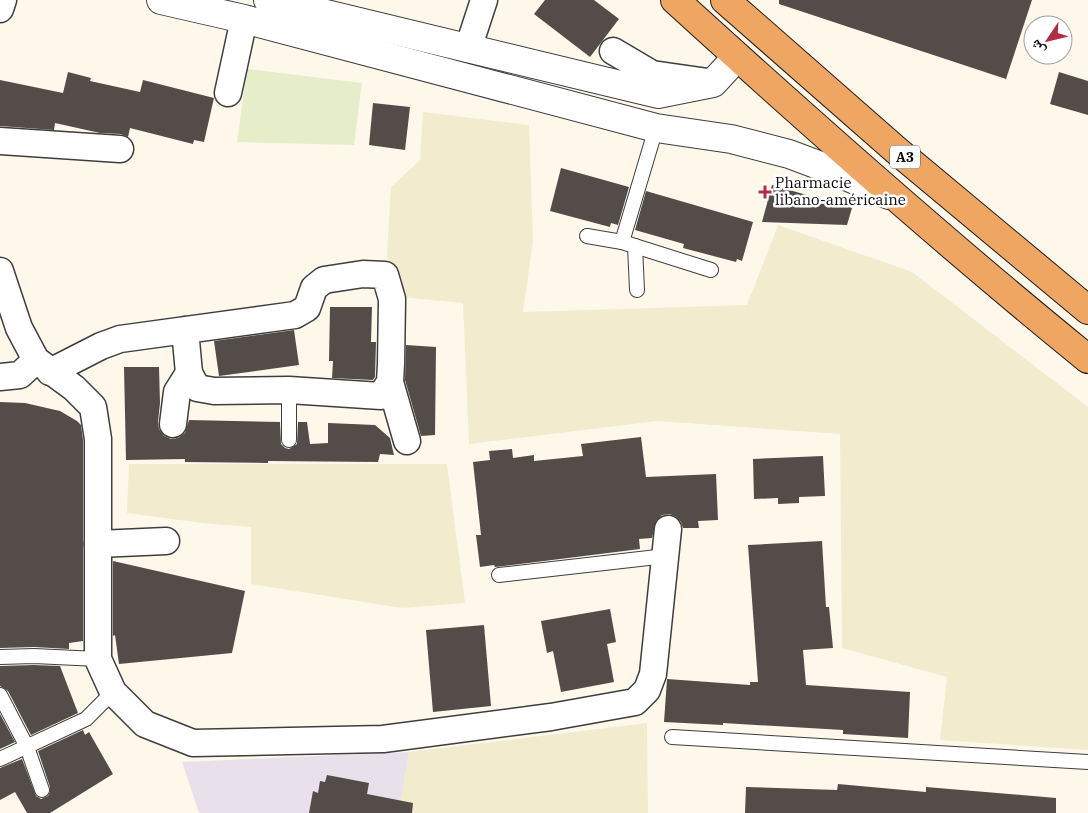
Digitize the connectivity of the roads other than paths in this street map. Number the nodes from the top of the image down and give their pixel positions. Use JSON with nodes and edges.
{"nodes":[{"id":1,"x":3,"y":0,"type":"edge"},
{"id":2,"x":160,"y":0,"type":"edge"},
{"id":3,"x":268,"y":0,"type":"edge"},
{"id":4,"x":484,"y":0,"type":"edge"},
{"id":5,"x":675,"y":0,"type":"edge"},
{"id":6,"x":725,"y":0,"type":"edge"},
{"id":7,"x":0,"y":9,"type":"edge"},
{"id":8,"x":244,"y":19,"type":"junction"},
{"id":9,"x":468,"y":49,"type":"junction"},
{"id":10,"x":613,"y":51,"type":"dead end"},
{"id":11,"x":737,"y":57,"type":"junction"},
{"id":12,"x":713,"y":82,"type":"junction"},
{"id":13,"x":228,"y":93,"type":"dead end"},
{"id":14,"x":656,"y":128,"type":"junction"},
{"id":15,"x":0,"y":141,"type":"edge"},
{"id":16,"x":120,"y":149,"type":"dead end"},
{"id":17,"x":896,"y":198,"type":"junction"},
{"id":18,"x":586,"y":236,"type":"dead end"},
{"id":19,"x":628,"y":244,"type":"junction"},
{"id":20,"x":711,"y":270,"type":"dead end"},
{"id":21,"x":0,"y":271,"type":"edge"},
{"id":22,"x":637,"y":290,"type":"dead end"},
{"id":23,"x":1088,"y":310,"type":"edge"},
{"id":24,"x":185,"y":330,"type":"junction"},
{"id":25,"x":1088,"y":359,"type":"edge"},
{"id":26,"x":43,"y":366,"type":"junction"},
{"id":27,"x":189,"y":373,"type":"junction"},
{"id":28,"x":0,"y":377,"type":"edge"},
{"id":29,"x":390,"y":382,"type":"junction"},
{"id":30,"x":289,"y":390,"type":"junction"},
{"id":31,"x":173,"y":424,"type":"dead end"},
{"id":32,"x":289,"y":440,"type":"dead end"},
{"id":33,"x":407,"y":441,"type":"dead end"},
{"id":34,"x":668,"y":529,"type":"dead end"},
{"id":35,"x":166,"y":541,"type":"dead end"},
{"id":36,"x":98,"y":544,"type":"junction"},
{"id":37,"x":666,"y":556,"type":"junction"},
{"id":38,"x":499,"y":575,"type":"dead end"},
{"id":39,"x":0,"y":657,"type":"edge"},
{"id":40,"x":98,"y":659,"type":"junction"},
{"id":41,"x":113,"y":692,"type":"junction"},
{"id":42,"x":0,"y":695,"type":"edge"},
{"id":43,"x":672,"y":737,"type":"dead end"},
{"id":44,"x":27,"y":747,"type":"junction"},
{"id":45,"x":0,"y":759,"type":"edge"},
{"id":46,"x":1088,"y":762,"type":"edge"},
{"id":47,"x":42,"y":790,"type":"dead end"}],
"edges":[{"from":1,"to":7,"type":"street"},
{"from":2,"to":8,"type":"street"},
{"from":3,"to":9,"type":"street"},
{"from":4,"to":9,"type":"street"},
{"from":5,"to":11,"type":"highway","number":"A3"},
{"from":6,"to":23,"type":"highway","number":"A3"},
{"from":8,"to":13,"type":"street"},
{"from":8,"to":14,"type":"street"},
{"from":9,"to":12,"type":"street"},
{"from":10,"to":12,"type":"street"},
{"from":11,"to":12,"type":"street"},
{"from":11,"to":17,"type":"highway","number":"A3"},
{"from":14,"to":17,"type":"street"},
{"from":14,"to":19,"type":"lane"},
{"from":15,"to":16,"type":"street"},
{"from":17,"to":25,"type":"highway","number":"A3"},
{"from":18,"to":19,"type":"lane"},
{"from":19,"to":20,"type":"lane"},
{"from":19,"to":22,"type":"lane"},
{"from":21,"to":26,"type":"street"},
{"from":24,"to":26,"type":"street"},
{"from":24,"to":27,"type":"street"},
{"from":24,"to":29,"type":"street"},
{"from":26,"to":28,"type":"street"},
{"from":26,"to":36,"type":"street"},
{"from":27,"to":30,"type":"street"},
{"from":27,"to":31,"type":"street"},
{"from":29,"to":30,"type":"street"},
{"from":29,"to":33,"type":"street"},
{"from":30,"to":32,"type":"lane"},
{"from":34,"to":37,"type":"street"},
{"from":35,"to":36,"type":"street"},
{"from":36,"to":40,"type":"street"},
{"from":37,"to":38,"type":"lane"},
{"from":37,"to":41,"type":"street"},
{"from":39,"to":40,"type":"lane"},
{"from":40,"to":41,"type":"street"},
{"from":41,"to":44,"type":"lane"},
{"from":42,"to":44,"type":"lane"},
{"from":43,"to":46,"type":"lane"},
{"from":44,"to":45,"type":"lane"},
{"from":44,"to":47,"type":"lane"}]}
